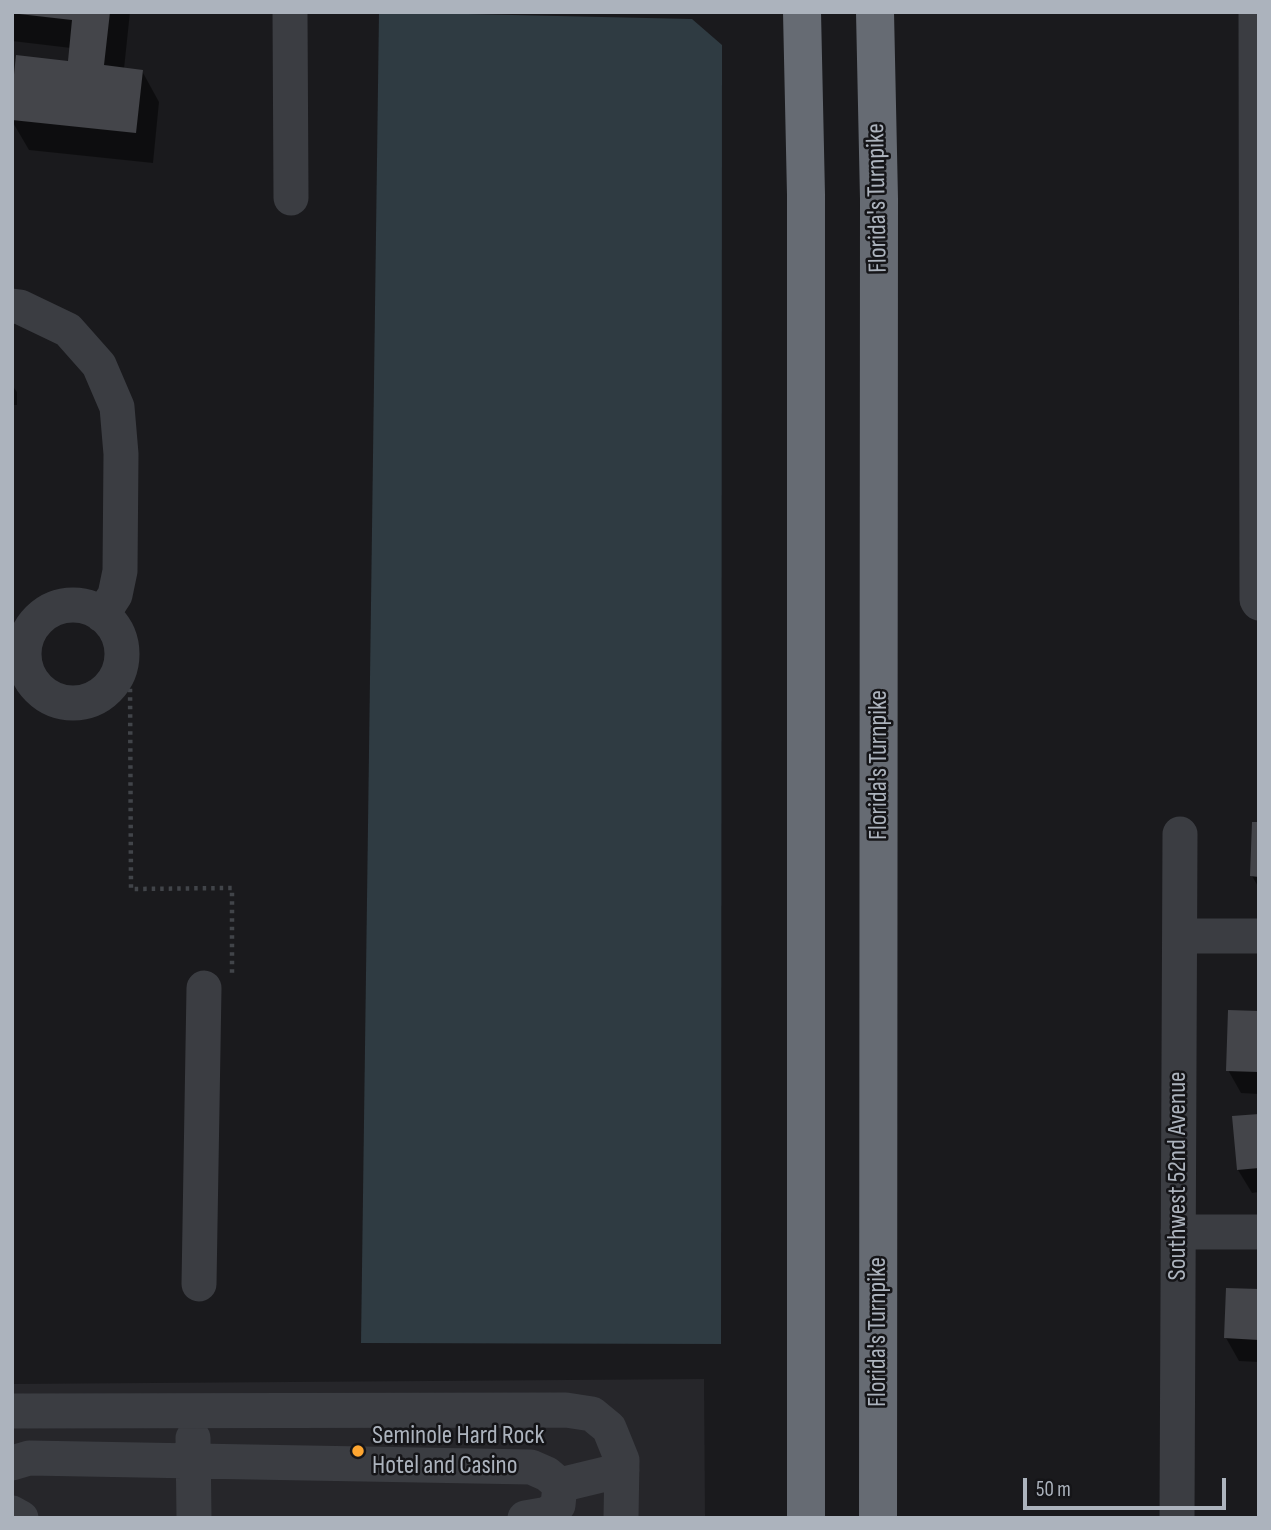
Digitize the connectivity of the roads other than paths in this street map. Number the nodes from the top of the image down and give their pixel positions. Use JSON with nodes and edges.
{"nodes":[{"id":1,"x":290,"y":12,"type":"edge"},
{"id":2,"x":802,"y":12,"type":"edge"},
{"id":3,"x":875,"y":12,"type":"edge"},
{"id":4,"x":1256,"y":12,"type":"edge"},
{"id":5,"x":291,"y":198,"type":"dead end"},
{"id":6,"x":12,"y":306,"type":"edge"},
{"id":7,"x":1259,"y":603,"type":"edge"},
{"id":8,"x":102,"y":615,"type":"junction"},
{"id":9,"x":1180,"y":834,"type":"dead end"},
{"id":10,"x":1180,"y":936,"type":"junction"},
{"id":11,"x":1259,"y":936,"type":"edge"},
{"id":12,"x":218,"y":982,"type":"road end"},
{"id":13,"x":1178,"y":1231,"type":"junction"},
{"id":14,"x":1259,"y":1232,"type":"edge"},
{"id":15,"x":199,"y":1284,"type":"dead end"},
{"id":16,"x":193,"y":1410,"type":"junction"},
{"id":17,"x":12,"y":1411,"type":"edge"},
{"id":18,"x":193,"y":1461,"type":"junction"},
{"id":19,"x":12,"y":1463,"type":"edge"},
{"id":20,"x":622,"y":1470,"type":"junction"},
{"id":21,"x":560,"y":1485,"type":"junction"},
{"id":22,"x":12,"y":1513,"type":"edge"},
{"id":23,"x":21,"y":1518,"type":"edge"},
{"id":24,"x":194,"y":1518,"type":"edge"},
{"id":25,"x":525,"y":1518,"type":"edge"},
{"id":26,"x":621,"y":1518,"type":"edge"},
{"id":27,"x":806,"y":1518,"type":"edge"},
{"id":28,"x":878,"y":1518,"type":"edge"},
{"id":29,"x":1177,"y":1518,"type":"edge"}],
"edges":[{"from":1,"to":5,"type":"street"},
{"from":2,"to":27,"type":"highway"},
{"from":3,"to":28,"type":"highway","name":"Florida's Turnpike"},
{"from":4,"to":7,"type":"street"},
{"from":6,"to":8,"type":"street"},
{"from":8,"to":8,"type":"street"},
{"from":9,"to":10,"type":"street","name":"Southwest 52nd Avenue"},
{"from":10,"to":11,"type":"street"},
{"from":10,"to":13,"type":"street","name":"Southwest 52nd Avenue"},
{"from":12,"to":15,"type":"street"},
{"from":13,"to":14,"type":"street"},
{"from":13,"to":29,"type":"street","name":"Southwest 52nd Avenue"},
{"from":16,"to":17,"type":"street"},
{"from":16,"to":18,"type":"street"},
{"from":16,"to":20,"type":"street"},
{"from":18,"to":19,"type":"street"},
{"from":18,"to":21,"type":"street"},
{"from":18,"to":24,"type":"street"},
{"from":20,"to":21,"type":"street"},
{"from":20,"to":26,"type":"street"},
{"from":21,"to":25,"type":"street"},
{"from":22,"to":23,"type":"street"}]}
